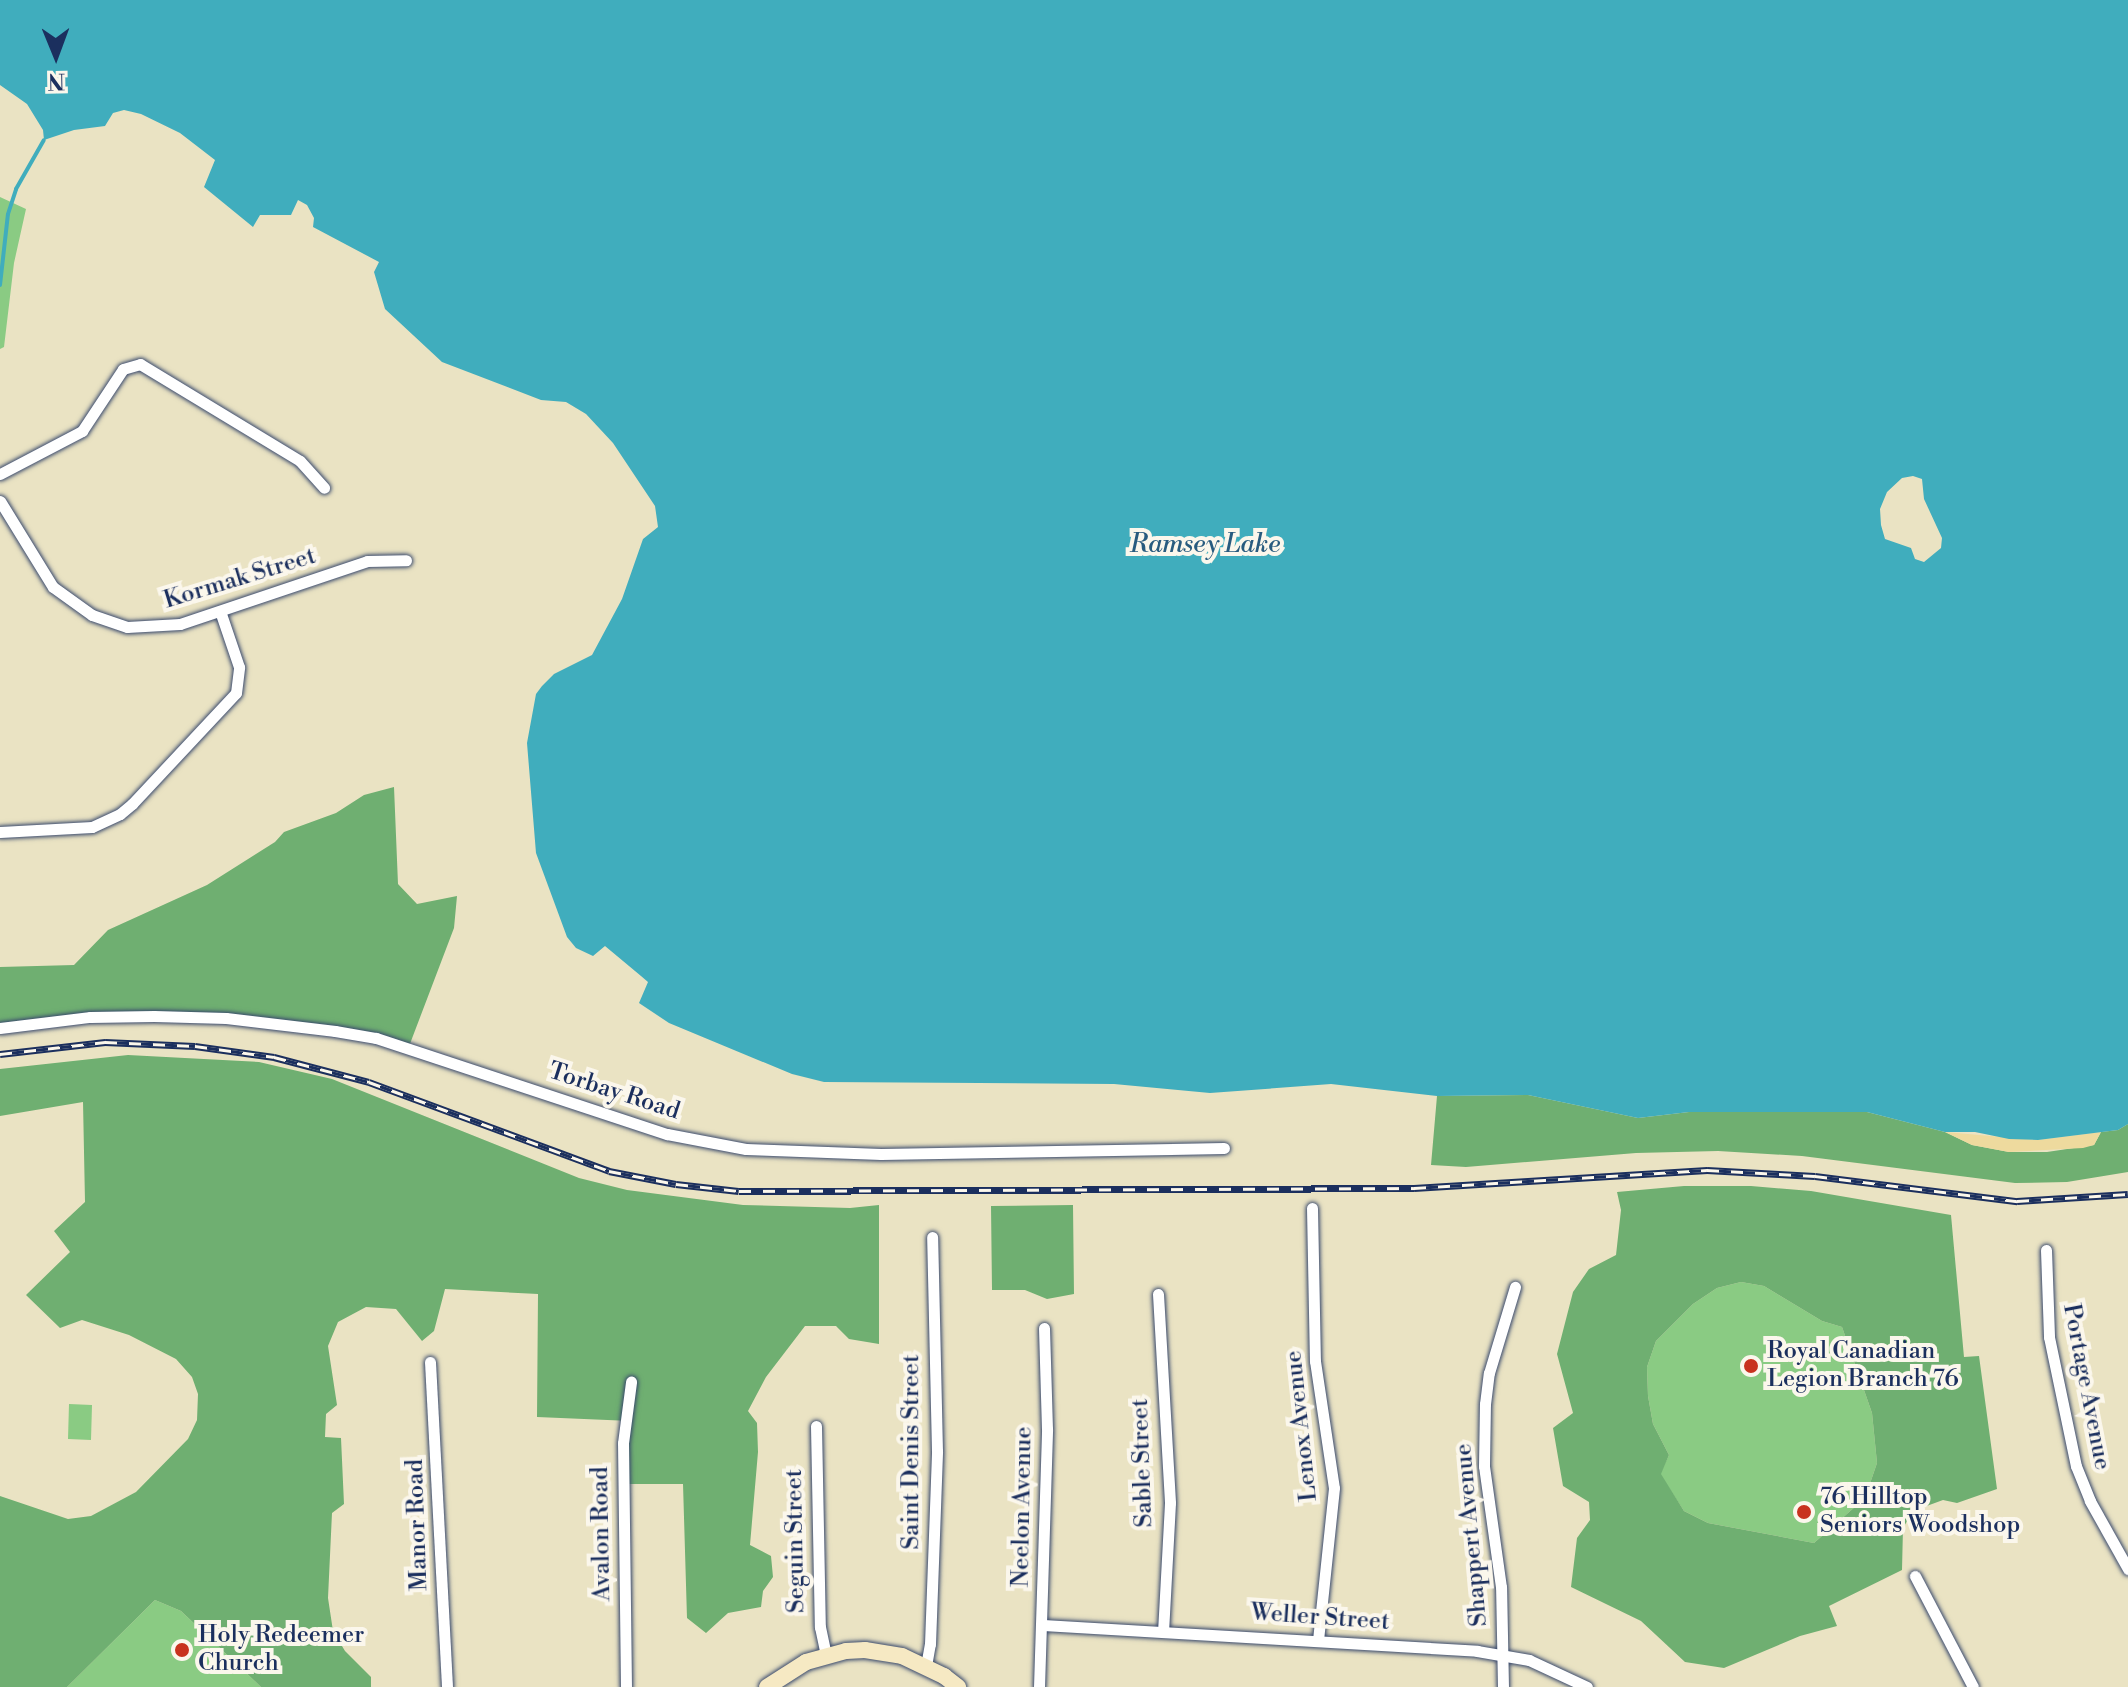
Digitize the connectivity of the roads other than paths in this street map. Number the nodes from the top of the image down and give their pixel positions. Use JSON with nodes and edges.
{"nodes":[{"id":1,"x":0,"y":474,"type":"edge"},
{"id":2,"x":324,"y":488,"type":"dead end"},
{"id":3,"x":0,"y":501,"type":"edge"},
{"id":4,"x":406,"y":560,"type":"dead end"},
{"id":5,"x":220,"y":611,"type":"junction"},
{"id":6,"x":0,"y":832,"type":"edge"},
{"id":7,"x":0,"y":1028,"type":"edge"},
{"id":8,"x":1224,"y":1148,"type":"dead end"},
{"id":9,"x":1312,"y":1208,"type":"dead end"},
{"id":10,"x":932,"y":1237,"type":"dead end"},
{"id":11,"x":2046,"y":1250,"type":"dead end"},
{"id":12,"x":1515,"y":1287,"type":"dead end"},
{"id":13,"x":1158,"y":1294,"type":"dead end"},
{"id":14,"x":1044,"y":1328,"type":"dead end"},
{"id":15,"x":430,"y":1362,"type":"dead end"},
{"id":16,"x":631,"y":1382,"type":"dead end"},
{"id":17,"x":816,"y":1426,"type":"dead end"},
{"id":18,"x":2128,"y":1569,"type":"edge"},
{"id":19,"x":1915,"y":1576,"type":"dead end"},
{"id":20,"x":1043,"y":1625,"type":"junction"},
{"id":21,"x":1163,"y":1631,"type":"junction"},
{"id":22,"x":1318,"y":1639,"type":"junction"},
{"id":23,"x":826,"y":1655,"type":"junction"},
{"id":24,"x":1504,"y":1655,"type":"junction"},
{"id":25,"x":926,"y":1666,"type":"junction"},
{"id":26,"x":447,"y":1687,"type":"edge"},
{"id":27,"x":626,"y":1687,"type":"edge"},
{"id":28,"x":767,"y":1687,"type":"edge"},
{"id":29,"x":958,"y":1687,"type":"edge"},
{"id":30,"x":1039,"y":1687,"type":"edge"},
{"id":31,"x":1503,"y":1687,"type":"edge"},
{"id":32,"x":1587,"y":1687,"type":"edge"},
{"id":33,"x":1973,"y":1687,"type":"edge"}],
"edges":[{"from":1,"to":2,"type":"street"},
{"from":3,"to":5,"type":"street","name":"Kormak Street"},
{"from":4,"to":5,"type":"street","name":"Kormak Street"},
{"from":5,"to":6,"type":"street"},
{"from":7,"to":8,"type":"street","name":"Torbay Road"},
{"from":9,"to":22,"type":"street","name":"Lenox Avenue"},
{"from":10,"to":25,"type":"street","name":"Saint Denis Street"},
{"from":11,"to":18,"type":"street","name":"Portage Avenue"},
{"from":12,"to":24,"type":"street","name":"Shappert Avenue"},
{"from":13,"to":21,"type":"street","name":"Sable Street"},
{"from":14,"to":20,"type":"street","name":"Neelon Avenue"},
{"from":15,"to":26,"type":"street","name":"Manor Road"},
{"from":16,"to":27,"type":"street","name":"Avalon Road"},
{"from":17,"to":23,"type":"street","name":"Seguin Street"},
{"from":19,"to":33,"type":"street"},
{"from":20,"to":21,"type":"street","name":"Weller Street"},
{"from":20,"to":30,"type":"street","name":"Neelon Avenue"},
{"from":21,"to":22,"type":"street","name":"Weller Street"},
{"from":22,"to":24,"type":"street","name":"Weller Street"},
{"from":23,"to":25,"type":"main road"},
{"from":23,"to":28,"type":"main road"},
{"from":24,"to":31,"type":"street","name":"Shappert Avenue"},
{"from":24,"to":32,"type":"street","name":"Weller Street"},
{"from":25,"to":29,"type":"main road"}]}
